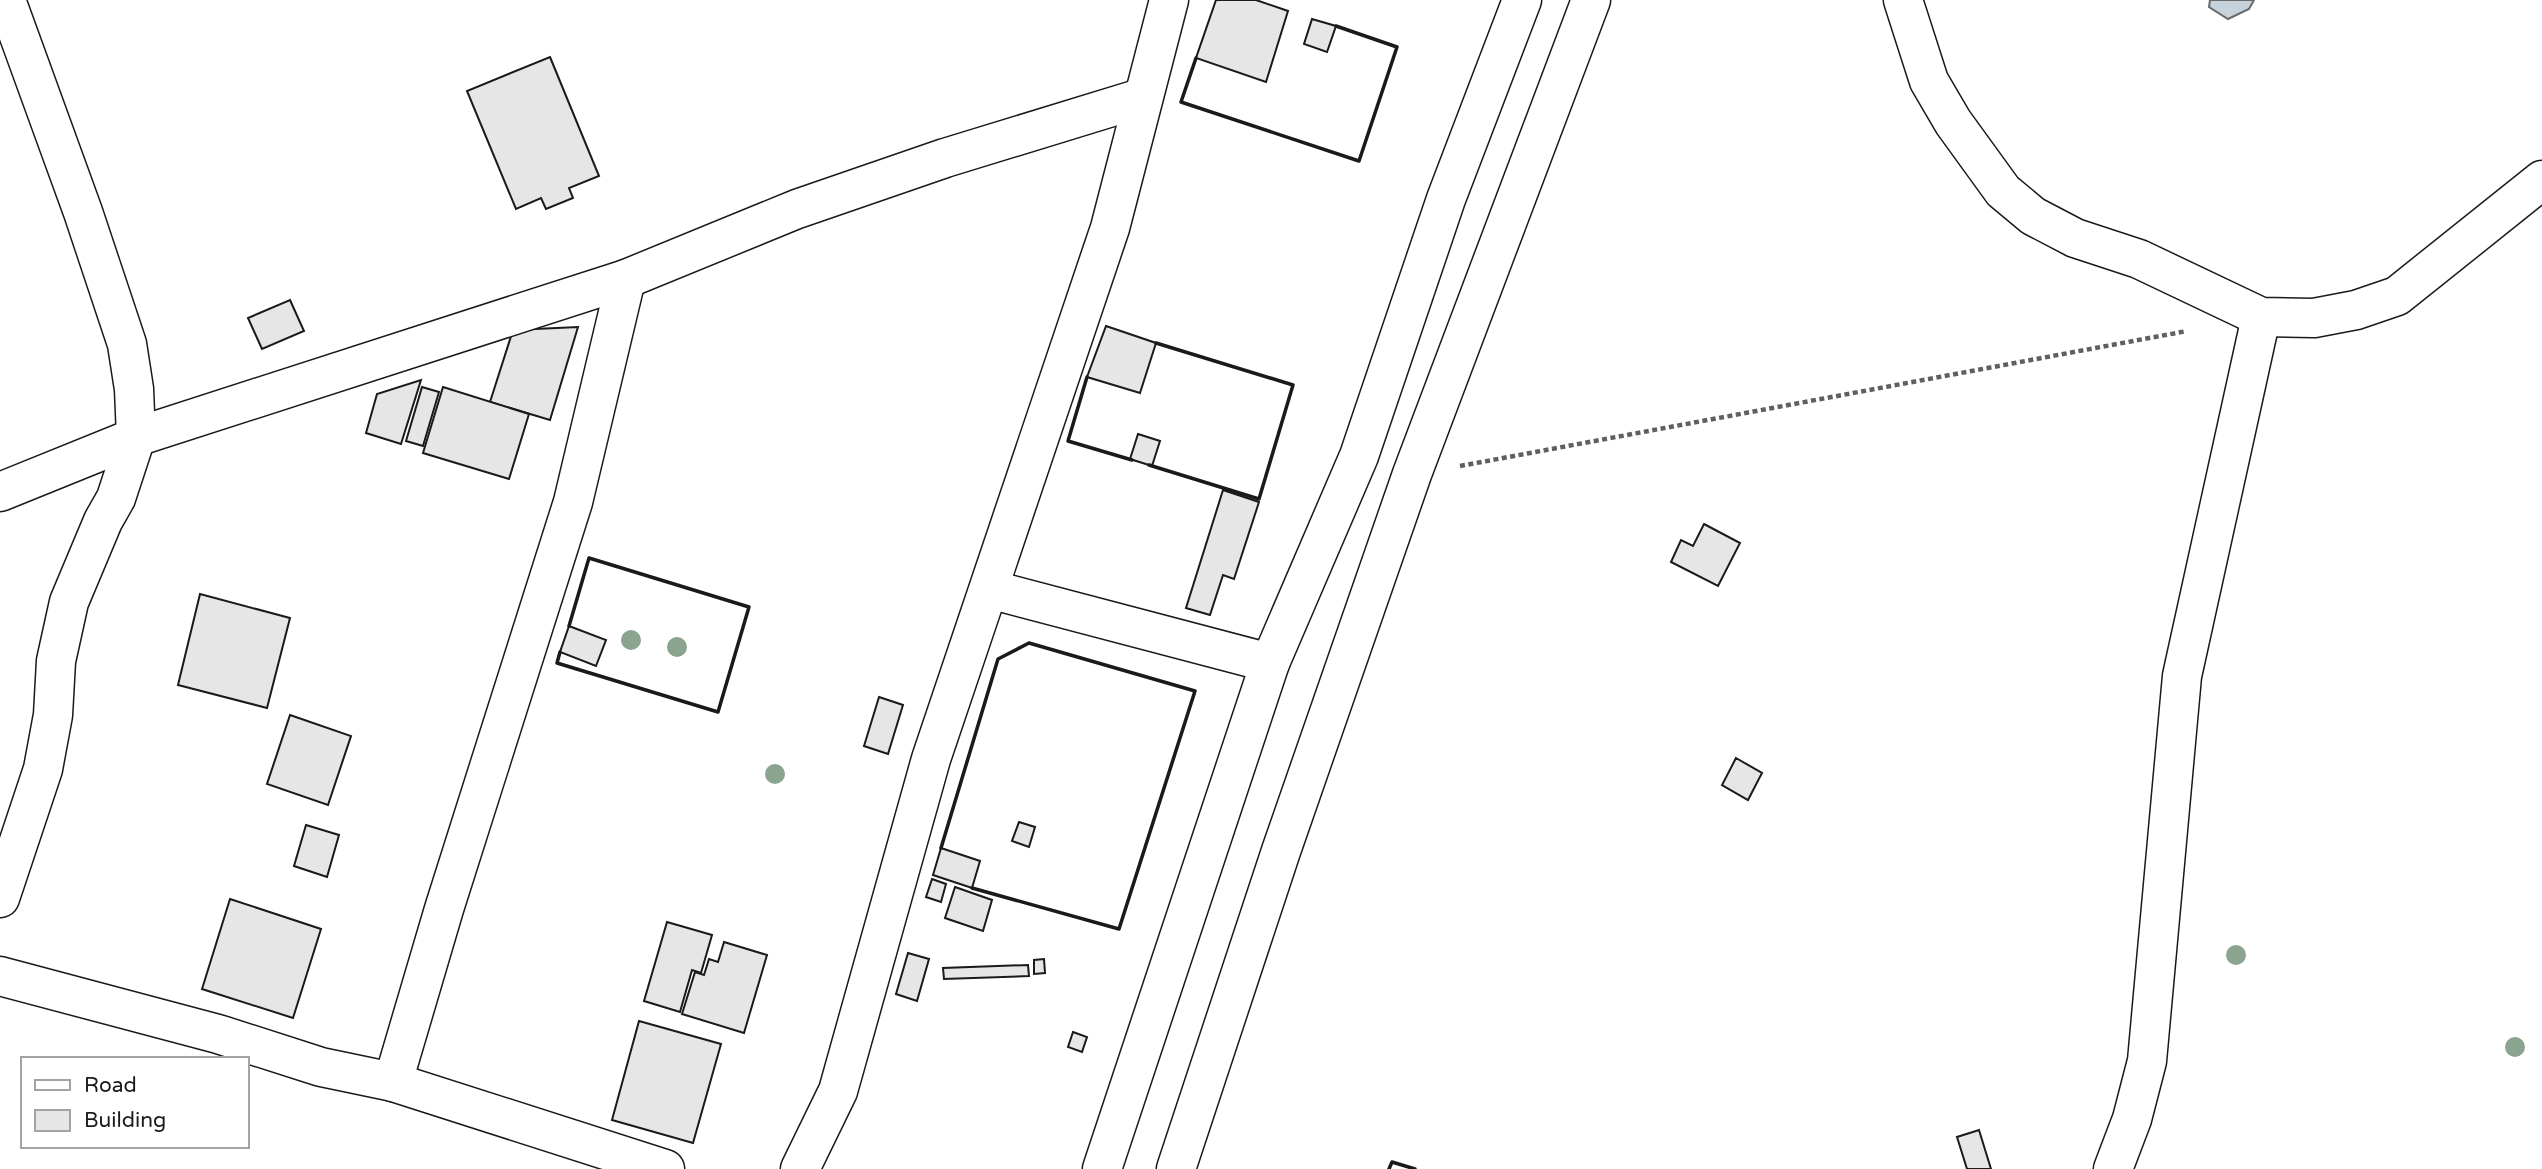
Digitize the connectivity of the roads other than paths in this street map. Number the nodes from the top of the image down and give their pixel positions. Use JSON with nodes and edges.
{"nodes":[{"id":1,"x":6,"y":0,"type":"edge"},
{"id":2,"x":1170,"y":0,"type":"edge"},
{"id":3,"x":1522,"y":0,"type":"edge"},
{"id":4,"x":1591,"y":0,"type":"edge"},
{"id":5,"x":1903,"y":0,"type":"edge"},
{"id":6,"x":1142,"y":98,"type":"junction"},
{"id":7,"x":2542,"y":180,"type":"edge"},
{"id":8,"x":626,"y":279,"type":"junction"},
{"id":9,"x":2260,"y":317,"type":"junction"},
{"id":10,"x":136,"y":437,"type":"junction"},
{"id":11,"x":0,"y":492,"type":"edge"},
{"id":12,"x":989,"y":589,"type":"junction"},
{"id":13,"x":1270,"y":663,"type":"junction"},
{"id":14,"x":0,"y":898,"type":"edge"},
{"id":15,"x":0,"y":976,"type":"edge"},
{"id":16,"x":393,"y":1082,"type":"junction"},
{"id":17,"x":664,"y":1169,"type":"edge"},
{"id":18,"x":800,"y":1169,"type":"edge"},
{"id":19,"x":1102,"y":1169,"type":"edge"},
{"id":20,"x":1176,"y":1169,"type":"edge"},
{"id":21,"x":2113,"y":1169,"type":"edge"}],
"edges":[{"from":1,"to":10,"type":"street"},
{"from":2,"to":6,"type":"street"},
{"from":3,"to":13,"type":"street"},
{"from":4,"to":20,"type":"street"},
{"from":5,"to":9,"type":"street"},
{"from":6,"to":8,"type":"street"},
{"from":6,"to":12,"type":"street"},
{"from":7,"to":9,"type":"street"},
{"from":8,"to":10,"type":"street"},
{"from":8,"to":16,"type":"street"},
{"from":9,"to":21,"type":"street"},
{"from":10,"to":11,"type":"street"},
{"from":10,"to":14,"type":"street"},
{"from":12,"to":13,"type":"street"},
{"from":12,"to":18,"type":"street"},
{"from":13,"to":19,"type":"street"},
{"from":15,"to":16,"type":"street"},
{"from":16,"to":17,"type":"street"}]}
